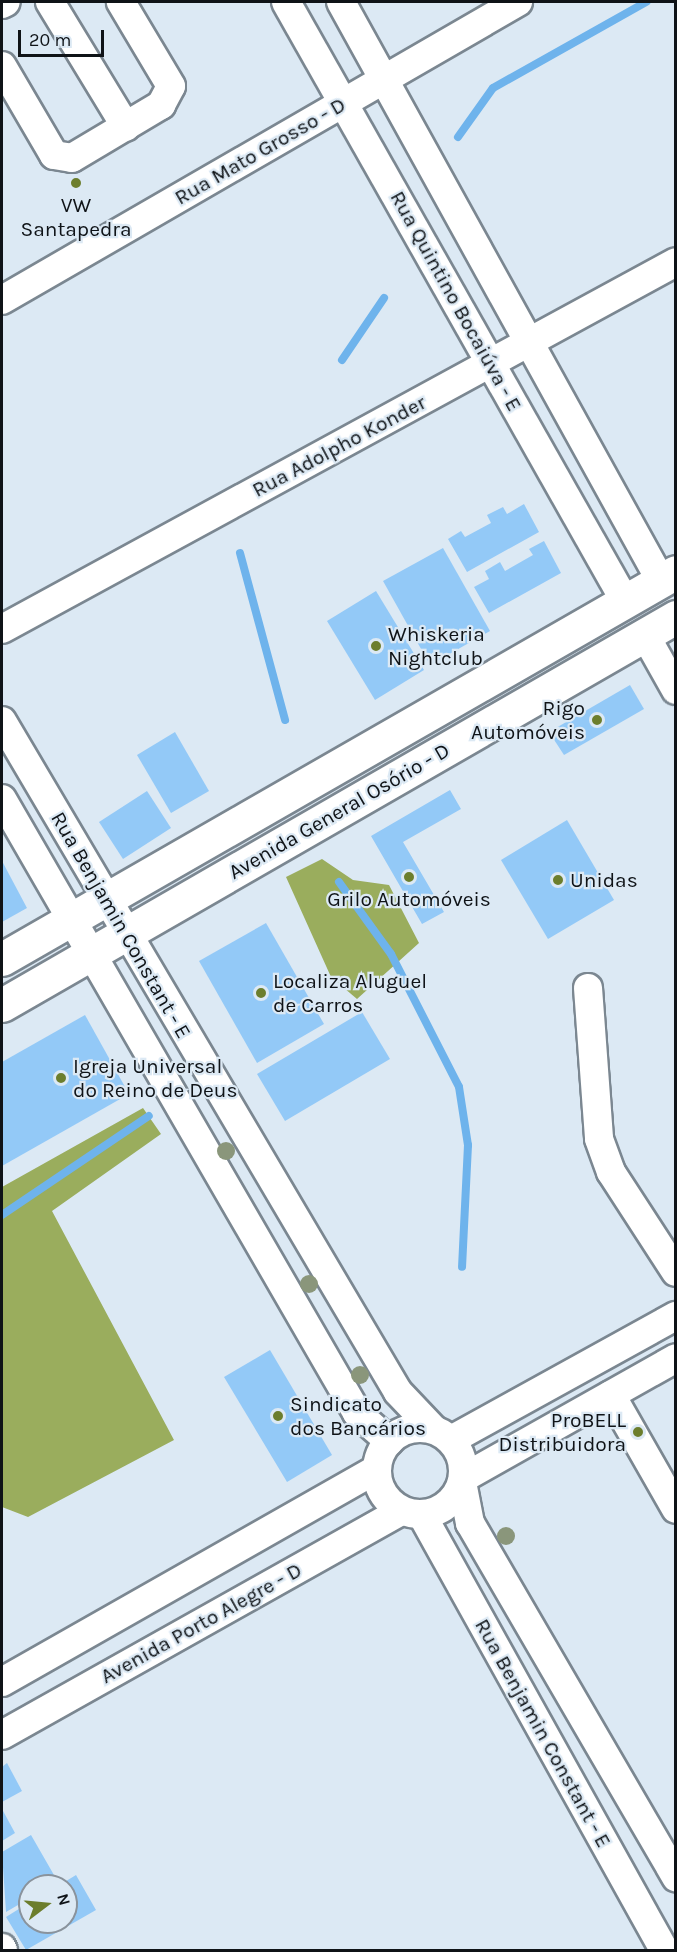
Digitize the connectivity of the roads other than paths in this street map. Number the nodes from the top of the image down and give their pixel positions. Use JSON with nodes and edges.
{"nodes":[{"id":1,"x":6,"y":2,"type":"edge"},
{"id":2,"x":50,"y":2,"type":"edge"},
{"id":3,"x":121,"y":2,"type":"edge"},
{"id":4,"x":286,"y":2,"type":"edge"},
{"id":5,"x":341,"y":2,"type":"edge"},
{"id":6,"x":518,"y":2,"type":"edge"},
{"id":7,"x":2,"y":4,"type":"edge"},
{"id":8,"x":2,"y":66,"type":"edge"},
{"id":9,"x":385,"y":78,"type":"junction"},
{"id":10,"x":343,"y":102,"type":"junction"},
{"id":11,"x":126,"y":127,"type":"junction"},
{"id":12,"x":675,"y":262,"type":"edge"},
{"id":13,"x":2,"y":300,"type":"edge"},
{"id":14,"x":530,"y":342,"type":"junction"},
{"id":15,"x":491,"y":364,"type":"junction"},
{"id":16,"x":668,"y":577,"type":"edge"},
{"id":17,"x":626,"y":601,"type":"junction"},
{"id":18,"x":675,"y":617,"type":"edge"},
{"id":19,"x":2,"y":629,"type":"edge"},
{"id":20,"x":645,"y":635,"type":"junction"},
{"id":21,"x":675,"y":690,"type":"edge"},
{"id":22,"x":2,"y":721,"type":"edge"},
{"id":23,"x":2,"y":800,"type":"edge"},
{"id":24,"x":106,"y":899,"type":"junction"},
{"id":25,"x":71,"y":918,"type":"junction"},
{"id":26,"x":125,"y":933,"type":"junction"},
{"id":27,"x":90,"y":953,"type":"junction"},
{"id":28,"x":2,"y":959,"type":"edge"},
{"id":29,"x":588,"y":988,"type":"dead end"},
{"id":30,"x":2,"y":1005,"type":"edge"},
{"id":31,"x":675,"y":1272,"type":"edge"},
{"id":32,"x":675,"y":1316,"type":"edge"},
{"id":33,"x":675,"y":1358,"type":"edge"},
{"id":34,"x":610,"y":1395,"type":"junction"},
{"id":35,"x":442,"y":1435,"type":"junction"},
{"id":36,"x":389,"y":1441,"type":"junction"},
{"id":37,"x":377,"y":1469,"type":"junction"},
{"id":38,"x":464,"y":1480,"type":"junction"},
{"id":39,"x":675,"y":1509,"type":"edge"},
{"id":40,"x":411,"y":1513,"type":"junction"},
{"id":41,"x":2,"y":1682,"type":"edge"},
{"id":42,"x":2,"y":1735,"type":"edge"},
{"id":43,"x":675,"y":1877,"type":"edge"},
{"id":44,"x":664,"y":1950,"type":"edge"}],
"edges":[{"from":1,"to":7,"type":"street"},
{"from":2,"to":11,"type":"street"},
{"from":3,"to":11,"type":"street"},
{"from":4,"to":10,"type":"street","name":"Rua Quintino Bocaiúva - E"},
{"from":5,"to":9,"type":"street"},
{"from":6,"to":9,"type":"street","name":"Rua Mato Grosso - D"},
{"from":8,"to":11,"type":"street"},
{"from":9,"to":10,"type":"street","name":"Rua Mato Grosso - D"},
{"from":9,"to":14,"type":"street"},
{"from":10,"to":13,"type":"street","name":"Rua Mato Grosso - D"},
{"from":10,"to":15,"type":"street","name":"Rua Quintino Bocaiúva - E"},
{"from":12,"to":14,"type":"street","name":"Rua Adolpho Konder"},
{"from":14,"to":15,"type":"street","name":"Rua Adolpho Konder"},
{"from":14,"to":16,"type":"street"},
{"from":15,"to":17,"type":"street","name":"Rua Quintino Bocaiúva - E"},
{"from":15,"to":19,"type":"street","name":"Rua Adolpho Konder"},
{"from":16,"to":17,"type":"main road","name":"Avenida General Osório - D"},
{"from":17,"to":24,"type":"main road","name":"Avenida General Osório - D"},
{"from":18,"to":20,"type":"main road","name":"Avenida General Osório - D"},
{"from":20,"to":21,"type":"street"},
{"from":20,"to":26,"type":"main road","name":"Avenida General Osório - D"},
{"from":22,"to":24,"type":"street","name":"Rua Benjamin Constant - E"},
{"from":23,"to":25,"type":"street","name":"Rua Benjamin Constant - E"},
{"from":24,"to":25,"type":"main road","name":"Avenida General Osório - D"},
{"from":24,"to":26,"type":"street","name":"Rua Benjamin Constant - E"},
{"from":25,"to":27,"type":"street","name":"Rua Benjamin Constant - E"},
{"from":25,"to":28,"type":"main road","name":"Avenida General Osório - D"},
{"from":26,"to":27,"type":"main road","name":"Avenida General Osório - D"},
{"from":26,"to":35,"type":"street","name":"Rua Benjamin Constant - E"},
{"from":27,"to":30,"type":"main road","name":"Avenida General Osório - D"},
{"from":27,"to":36,"type":"street","name":"Rua Benjamin Constant - E"},
{"from":29,"to":31,"type":"street"},
{"from":32,"to":35,"type":"street"},
{"from":33,"to":34,"type":"street"},
{"from":34,"to":38,"type":"street"},
{"from":34,"to":39,"type":"street"},
{"from":35,"to":36,"type":"street"},
{"from":35,"to":38,"type":"street"},
{"from":36,"to":37,"type":"street"},
{"from":37,"to":40,"type":"street"},
{"from":37,"to":41,"type":"street"},
{"from":38,"to":40,"type":"street"},
{"from":38,"to":43,"type":"street","name":"Rua Benjamin Constant - E"},
{"from":40,"to":42,"type":"street","name":"Avenida Porto Alegre - D"},
{"from":40,"to":44,"type":"street","name":"Rua Benjamin Constant - E"}]}
